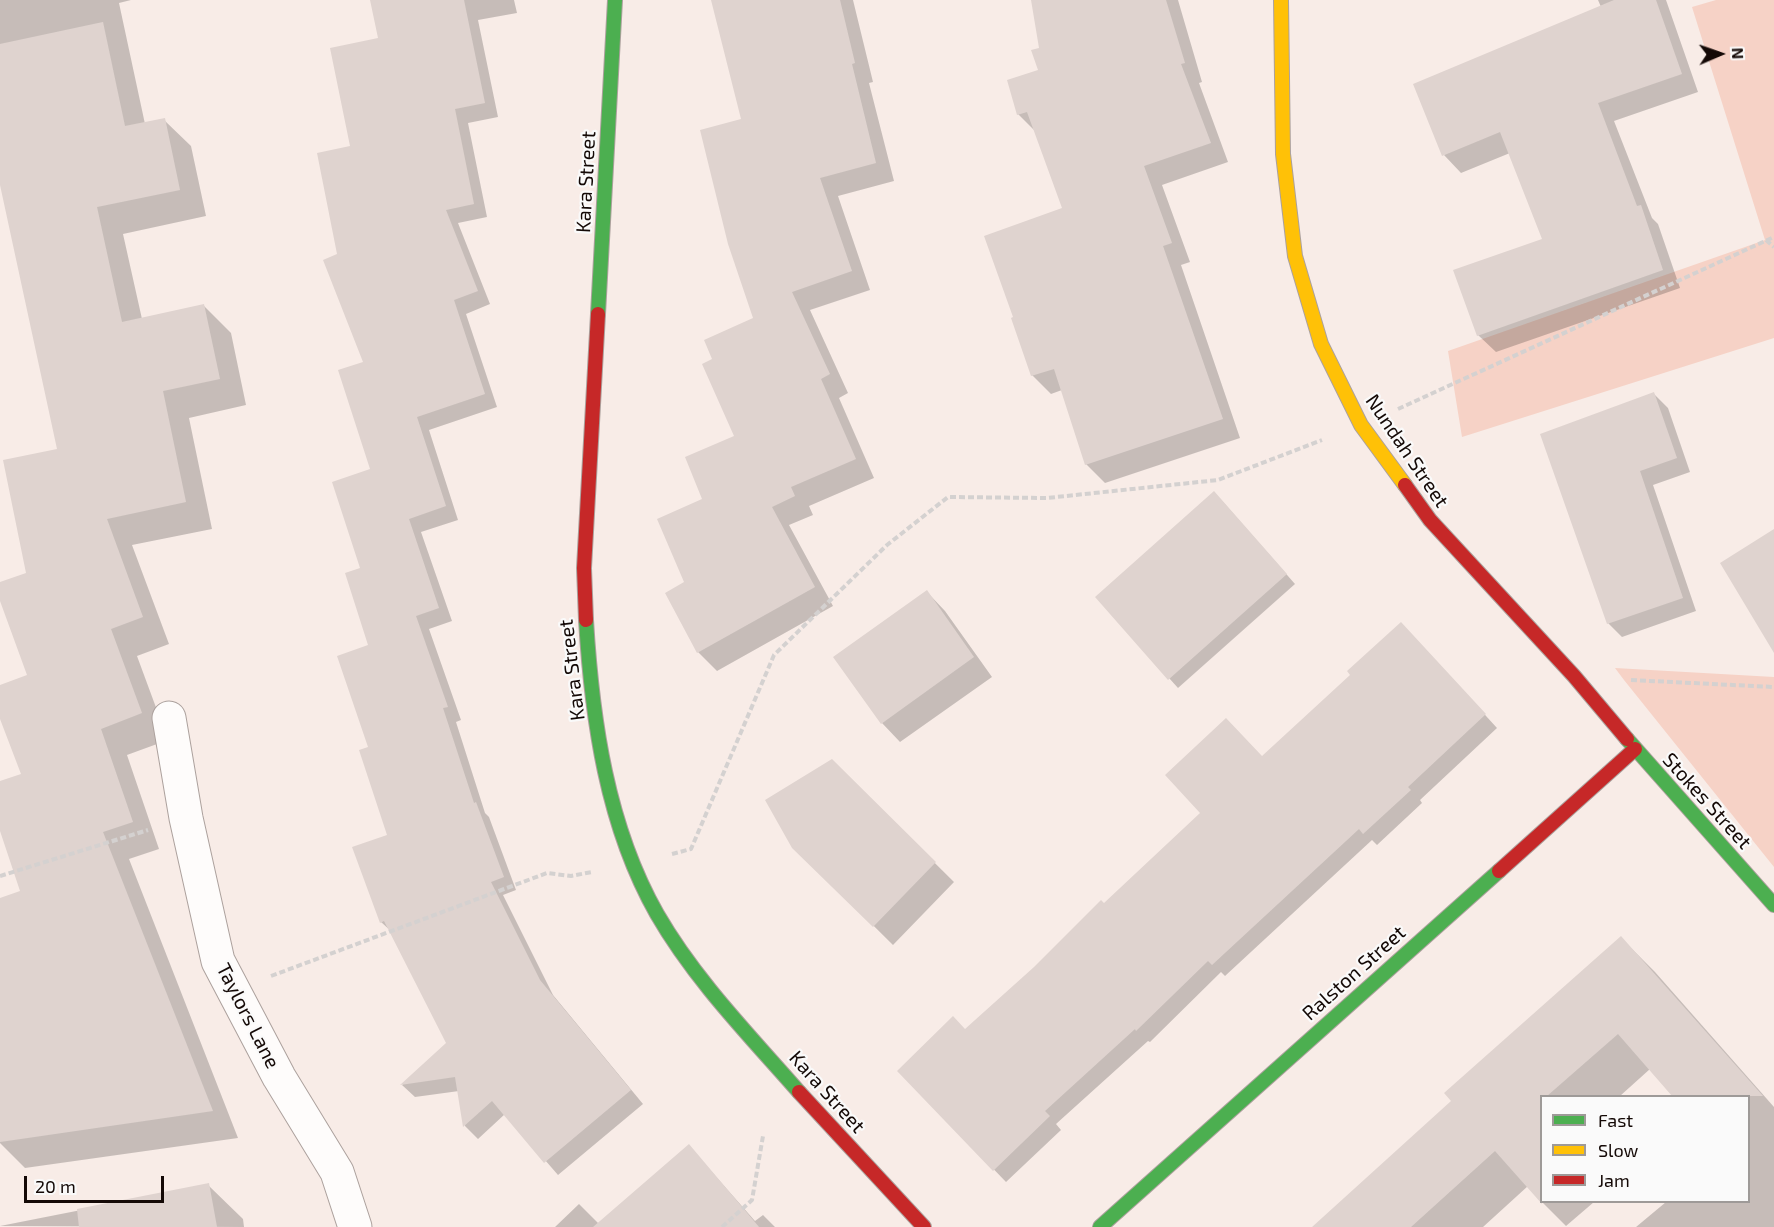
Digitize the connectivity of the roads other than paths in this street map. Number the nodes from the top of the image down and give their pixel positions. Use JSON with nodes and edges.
{"nodes":[{"id":1,"x":615,"y":0,"type":"edge"},
{"id":2,"x":1281,"y":0,"type":"edge"},
{"id":3,"x":169,"y":718,"type":"dead end"},
{"id":4,"x":1635,"y":749,"type":"junction"},
{"id":5,"x":1774,"y":905,"type":"edge"},
{"id":6,"x":355,"y":1227,"type":"edge"},
{"id":7,"x":924,"y":1227,"type":"edge"},
{"id":8,"x":1100,"y":1227,"type":"edge"}],
"edges":[{"from":1,"to":7,"type":"street","name":"Kara Street"},
{"from":2,"to":4,"type":"street","name":"Nundah Street"},
{"from":3,"to":6,"type":"street","name":"Taylors Lane"},
{"from":4,"to":5,"type":"street","name":"Stokes Street"},
{"from":4,"to":8,"type":"street","name":"Ralston Street"}]}
